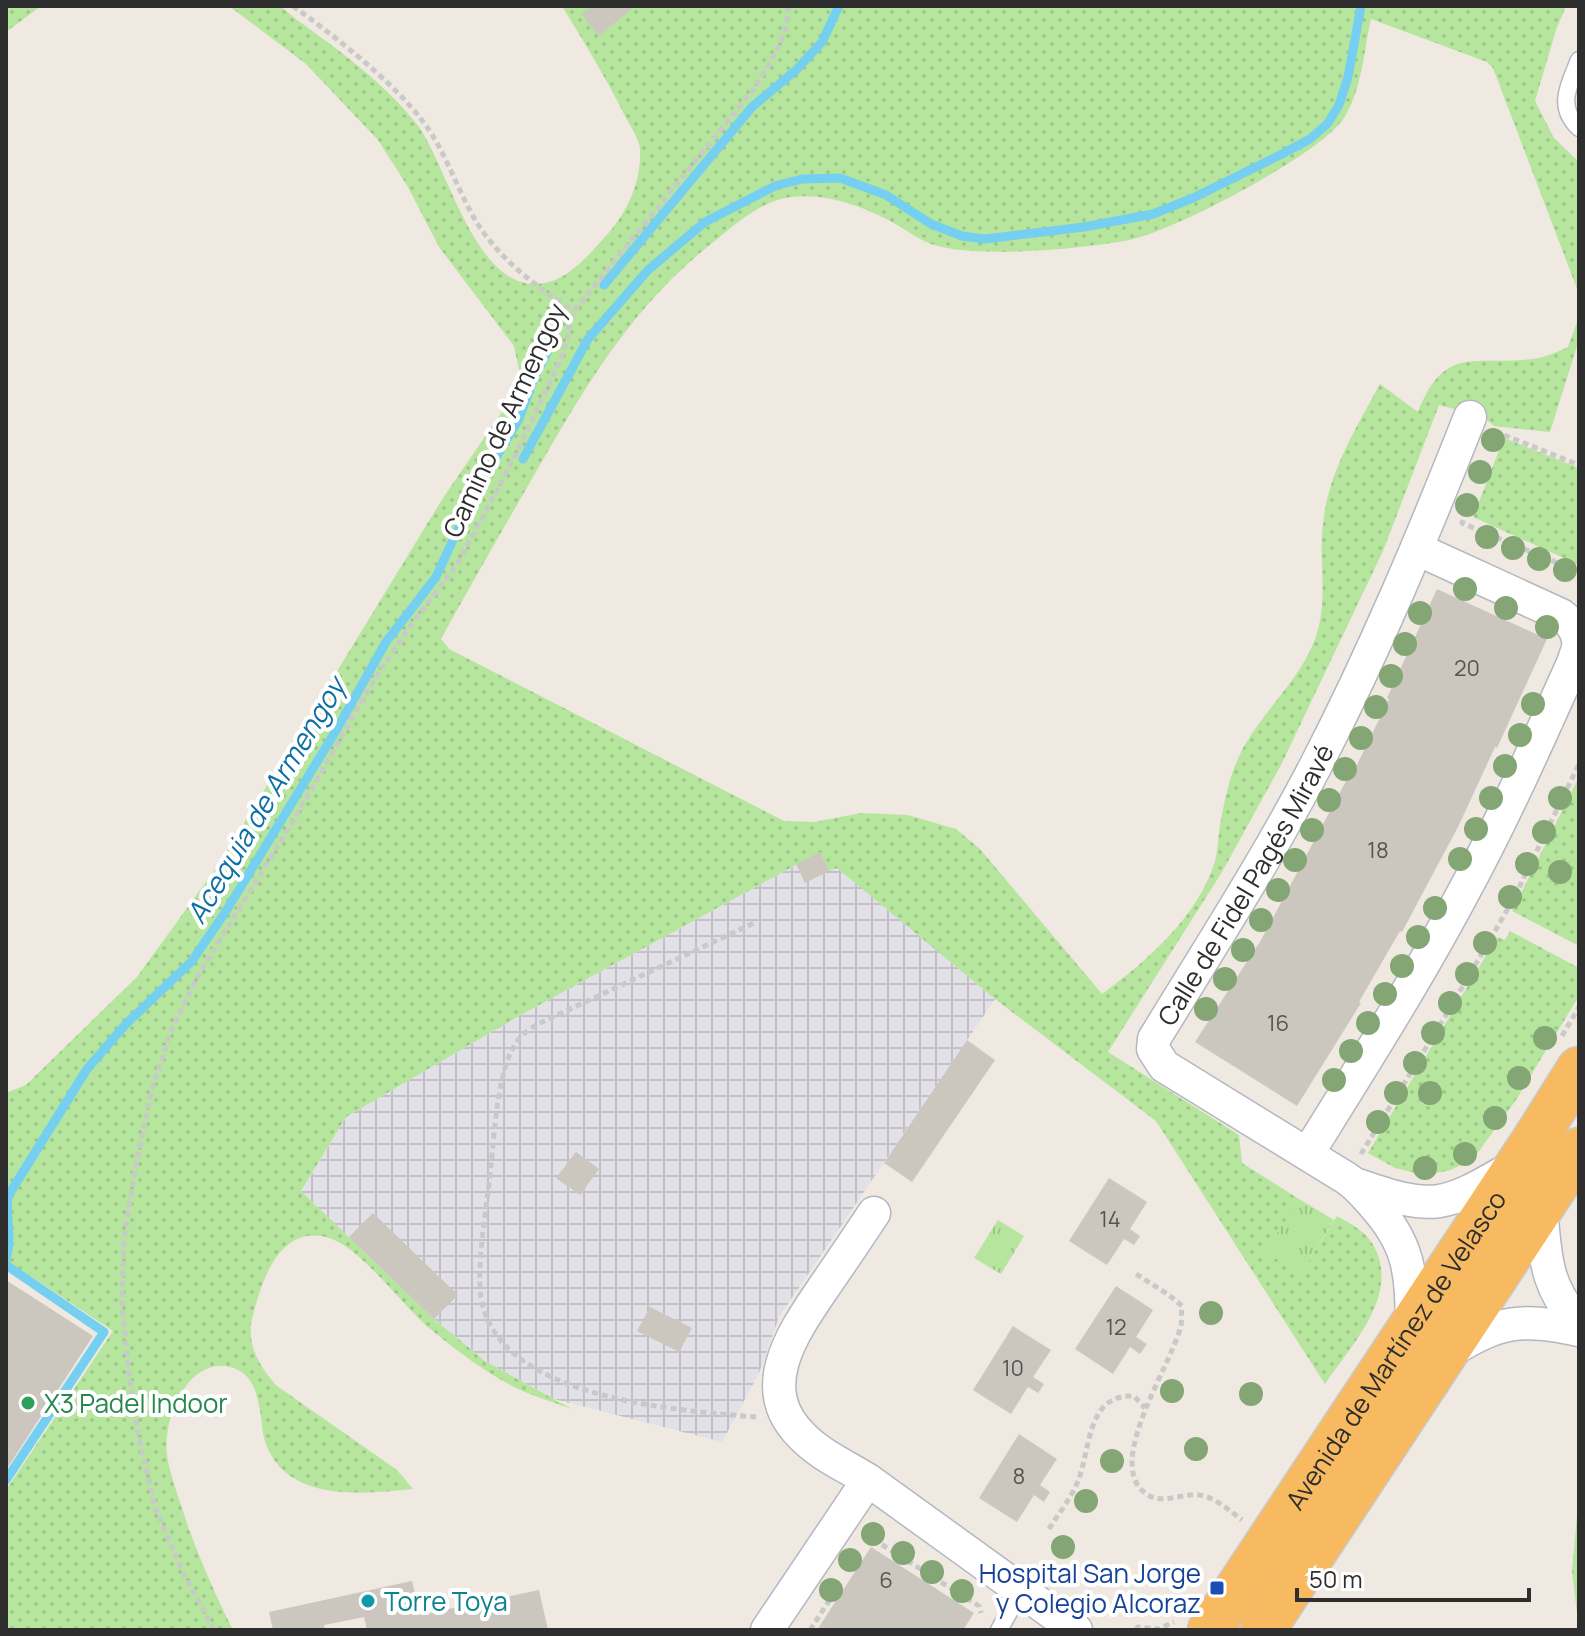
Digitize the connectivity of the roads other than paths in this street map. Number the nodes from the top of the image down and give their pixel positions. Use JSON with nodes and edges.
{"nodes":[{"id":1,"x":1579,"y":60,"type":"edge"},
{"id":2,"x":1579,"y":128,"type":"edge"},
{"id":3,"x":1470,"y":417,"type":"dead end"},
{"id":4,"x":1417,"y":549,"type":"junction"},
{"id":5,"x":1579,"y":645,"type":"edge"},
{"id":6,"x":1568,"y":1056,"type":"edge"},
{"id":7,"x":1579,"y":1150,"type":"edge"},
{"id":8,"x":1308,"y":1153,"type":"junction"},
{"id":9,"x":1520,"y":1162,"type":"junction"},
{"id":10,"x":1362,"y":1166,"type":"junction"},
{"id":11,"x":1541,"y":1208,"type":"junction"},
{"id":12,"x":874,"y":1213,"type":"dead end"},
{"id":13,"x":1412,"y":1325,"type":"junction"},
{"id":14,"x":1579,"y":1327,"type":"edge"},
{"id":15,"x":1443,"y":1356,"type":"junction"},
{"id":16,"x":868,"y":1480,"type":"junction"},
{"id":17,"x":1021,"y":1591,"type":"junction"},
{"id":18,"x":1196,"y":1623,"type":"edge"},
{"id":19,"x":767,"y":1630,"type":"edge"},
{"id":20,"x":999,"y":1630,"type":"edge"},
{"id":21,"x":1076,"y":1630,"type":"edge"},
{"id":22,"x":1263,"y":1630,"type":"edge"}],
"edges":[{"from":1,"to":2,"type":"lane"},
{"from":3,"to":4,"type":"street","name":"Calle de Fidel Pagés Miravé"},
{"from":4,"to":5,"type":"street"},
{"from":4,"to":8,"type":"street","name":"Calle de Fidel Pagés Miravé"},
{"from":5,"to":8,"type":"street"},
{"from":6,"to":9,"type":"highway","name":"Avenida de Martínez de Velasco"},
{"from":7,"to":11,"type":"highway","name":"Avenida de Martínez de Velasco"},
{"from":8,"to":10,"type":"street","name":"Calle de Fidel Pagés Miravé"},
{"from":9,"to":10,"type":"street","name":"Calle de Fidel Pagés Miravé"},
{"from":9,"to":13,"type":"highway","name":"Avenida de Martínez de Velasco"},
{"from":10,"to":13,"type":"street","name":"Calle de Fidel Pagés Miravé"},
{"from":11,"to":14,"type":"street"},
{"from":11,"to":15,"type":"highway","name":"Avenida de Martínez de Velasco"},
{"from":12,"to":16,"type":"street"},
{"from":13,"to":18,"type":"highway","name":"Avenida de Martínez de Velasco"},
{"from":14,"to":15,"type":"street"},
{"from":15,"to":22,"type":"highway","name":"Avenida de Martínez de Velasco"},
{"from":16,"to":17,"type":"street"},
{"from":16,"to":19,"type":"street"},
{"from":17,"to":20,"type":"lane"},
{"from":17,"to":21,"type":"street"}]}
